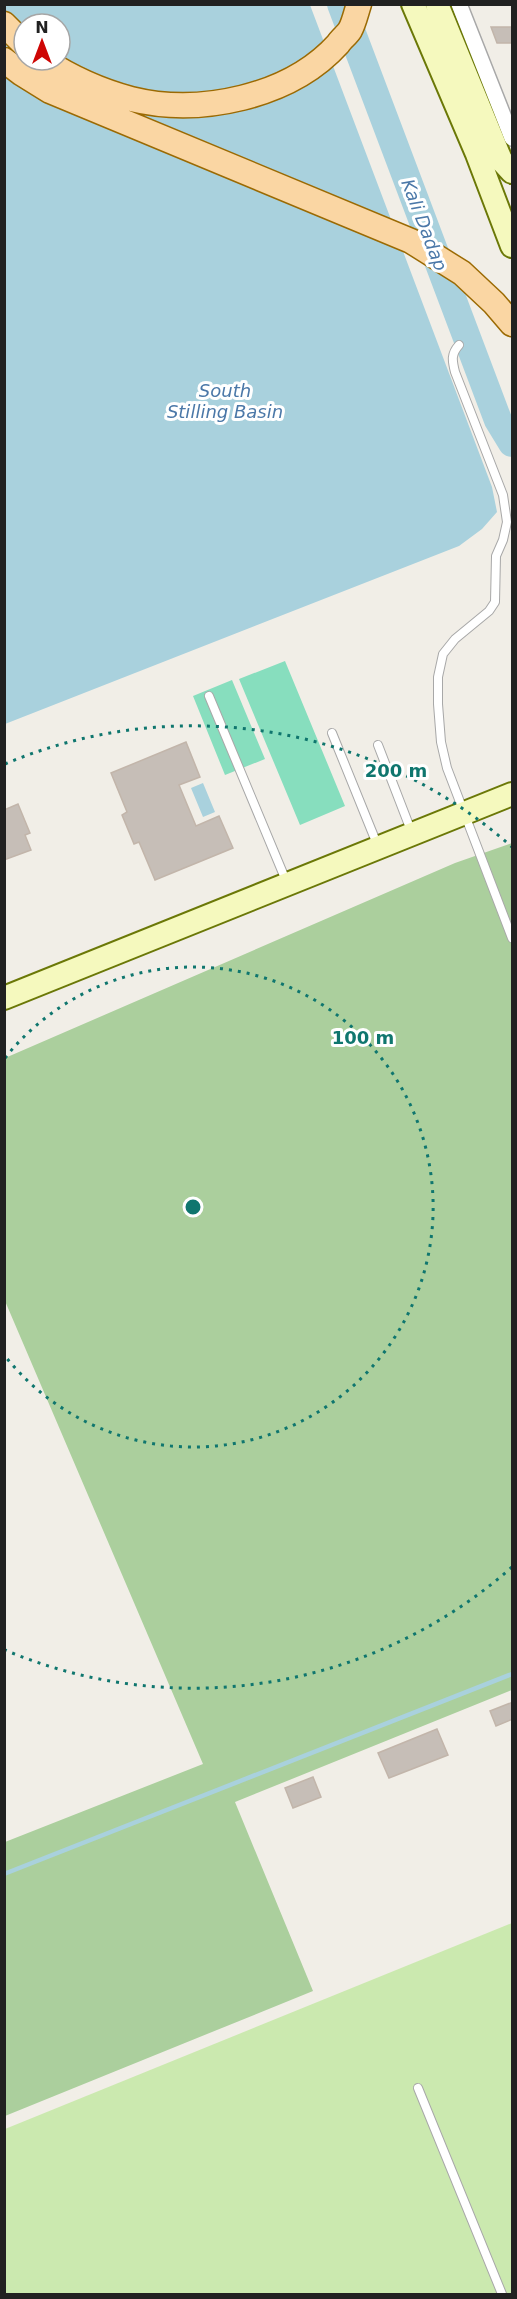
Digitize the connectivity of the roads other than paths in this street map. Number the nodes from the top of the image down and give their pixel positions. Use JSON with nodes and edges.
{"nodes":[{"id":1,"x":359,"y":4,"type":"edge"},
{"id":2,"x":413,"y":4,"type":"edge"},
{"id":3,"x":437,"y":4,"type":"edge"},
{"id":4,"x":459,"y":4,"type":"edge"},
{"id":5,"x":4,"y":60,"type":"edge"},
{"id":6,"x":65,"y":72,"type":"edge"},
{"id":7,"x":513,"y":138,"type":"edge"},
{"id":8,"x":513,"y":172,"type":"edge"},
{"id":9,"x":513,"y":246,"type":"edge"},
{"id":10,"x":513,"y":324,"type":"edge"},
{"id":11,"x":459,"y":345,"type":"dead end"},
{"id":12,"x":209,"y":696,"type":"dead end"},
{"id":13,"x":332,"y":733,"type":"dead end"},
{"id":14,"x":378,"y":745,"type":"dead end"},
{"id":15,"x":513,"y":794,"type":"edge"},
{"id":16,"x":466,"y":813,"type":"junction"},
{"id":17,"x":412,"y":833,"type":"junction"},
{"id":18,"x":379,"y":849,"type":"junction"},
{"id":19,"x":287,"y":884,"type":"junction"},
{"id":20,"x":513,"y":938,"type":"edge"},
{"id":21,"x":4,"y":998,"type":"edge"},
{"id":22,"x":418,"y":2088,"type":"dead end"},
{"id":23,"x":501,"y":2295,"type":"edge"}],
"edges":[{"from":1,"to":6,"type":"main road"},
{"from":2,"to":9,"type":"street"},
{"from":3,"to":8,"type":"street"},
{"from":4,"to":7,"type":"street"},
{"from":5,"to":10,"type":"main road"},
{"from":11,"to":16,"type":"lane"},
{"from":12,"to":19,"type":"lane"},
{"from":13,"to":18,"type":"lane"},
{"from":14,"to":17,"type":"lane"},
{"from":15,"to":16,"type":"street"},
{"from":16,"to":17,"type":"street"},
{"from":16,"to":20,"type":"lane"},
{"from":17,"to":18,"type":"street"},
{"from":18,"to":19,"type":"street"},
{"from":19,"to":21,"type":"street"},
{"from":22,"to":23,"type":"lane"}]}
